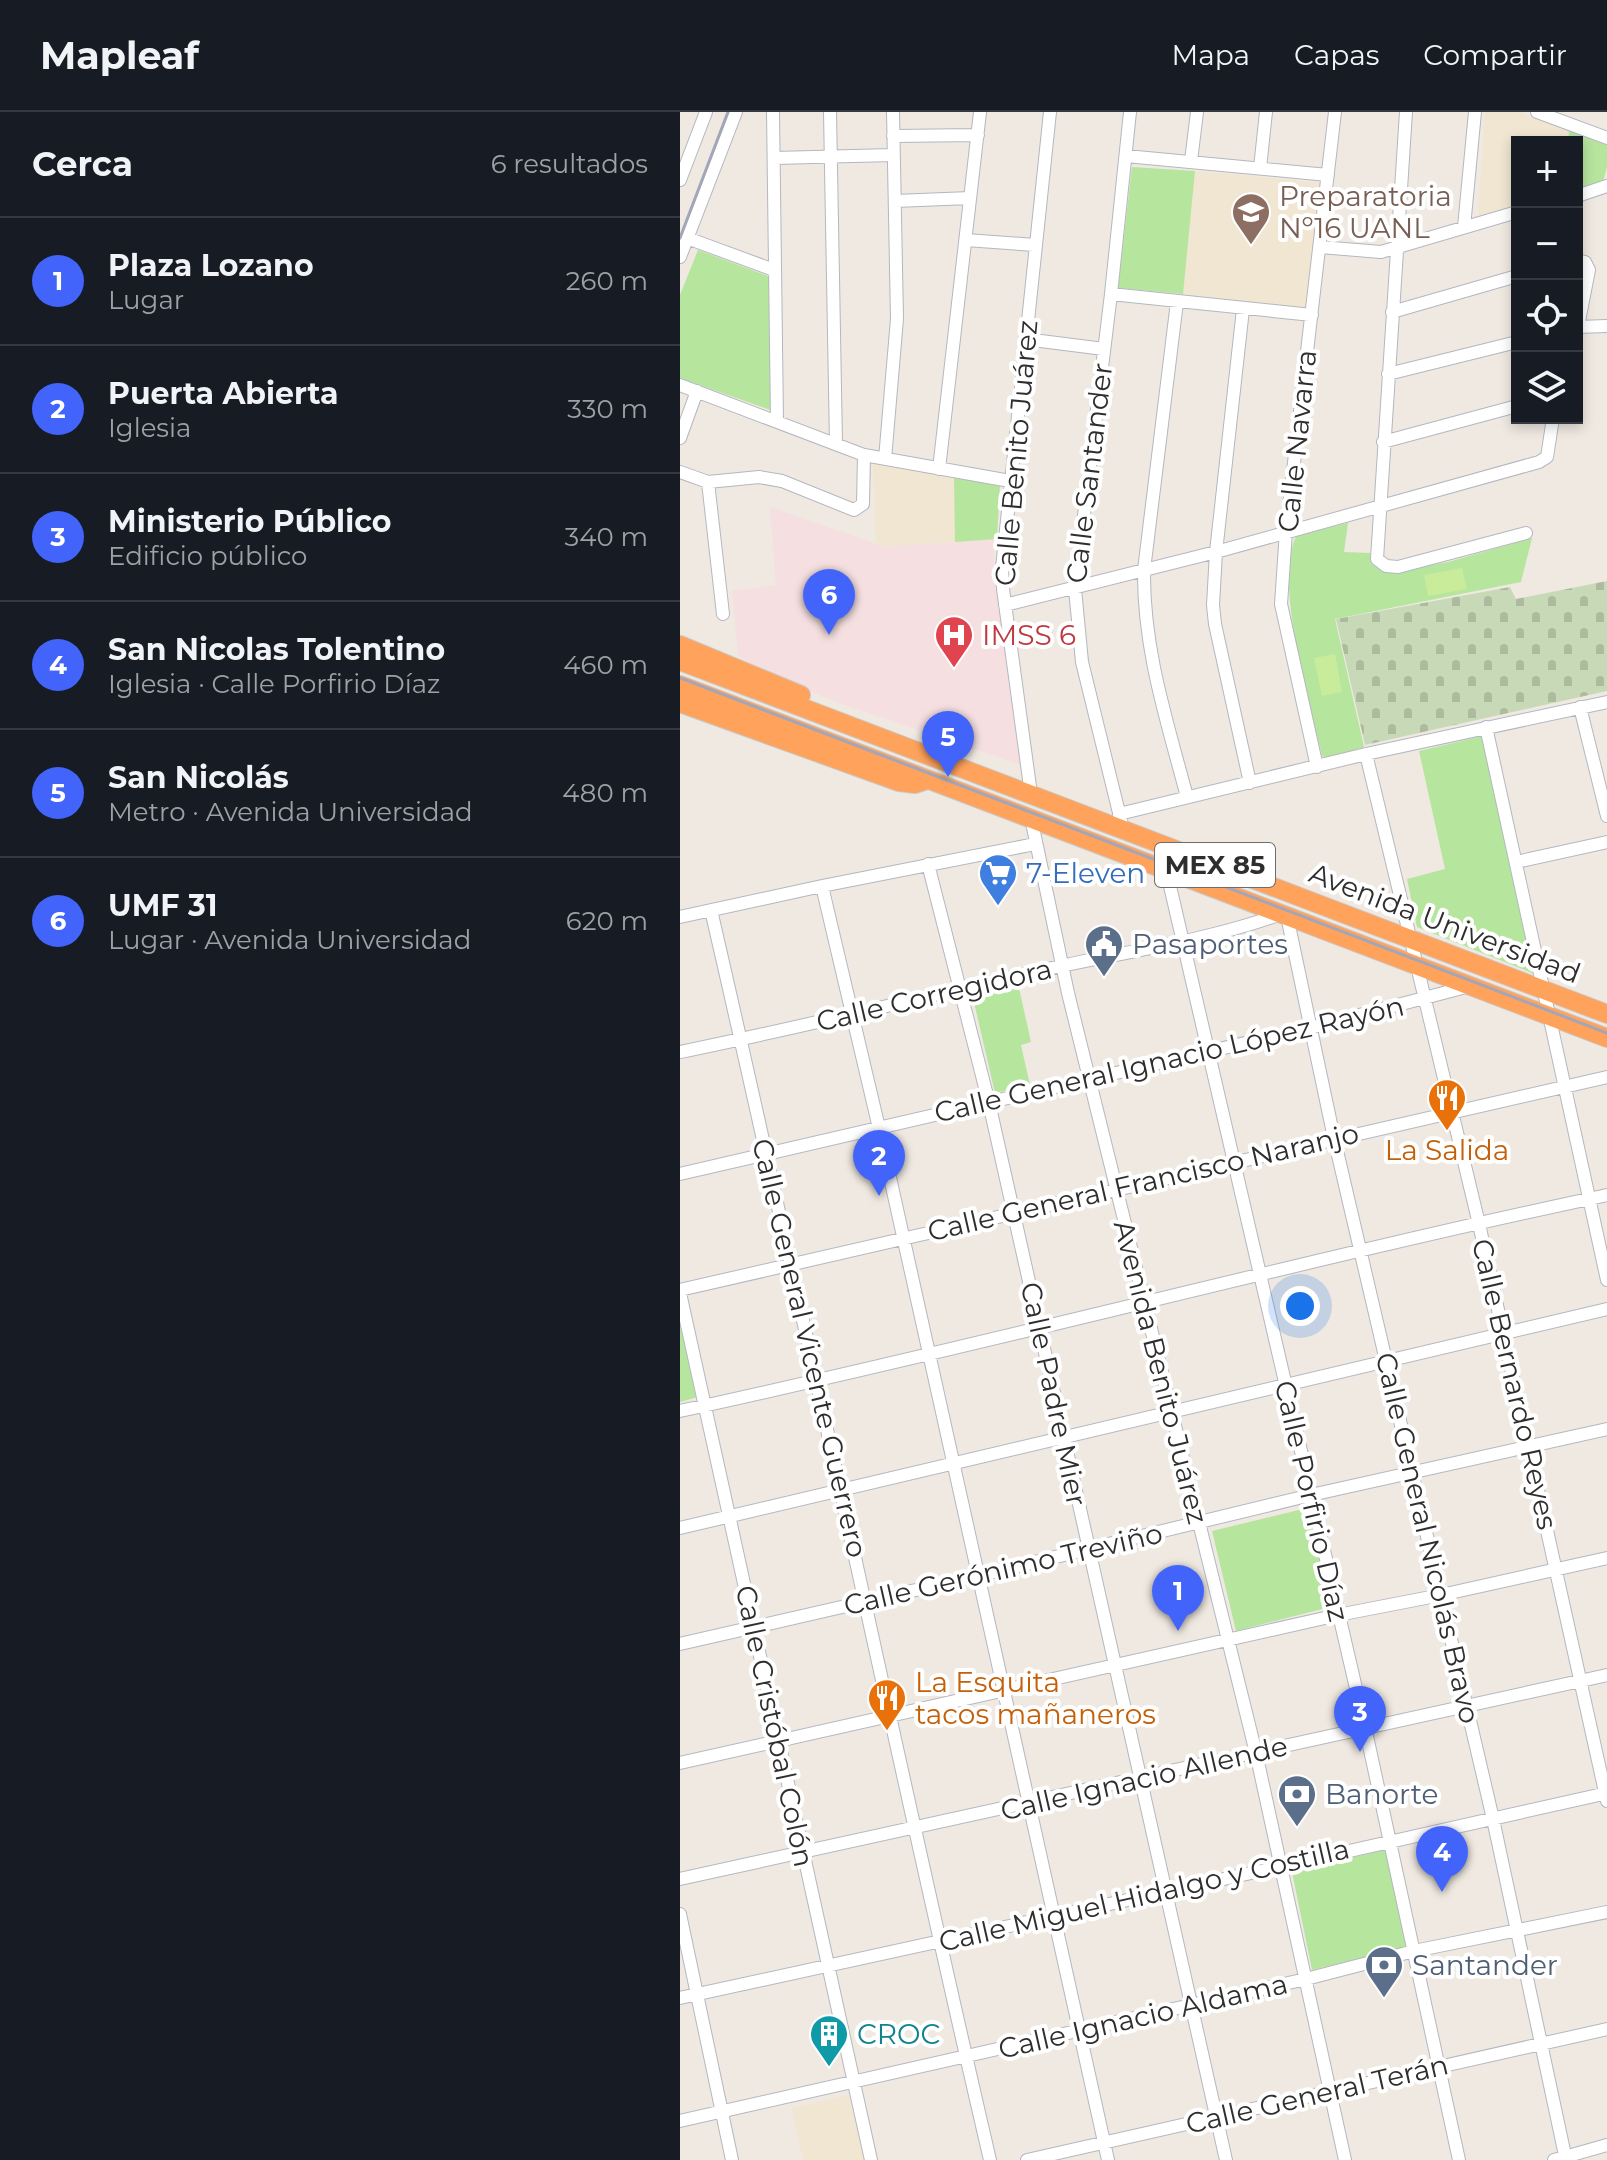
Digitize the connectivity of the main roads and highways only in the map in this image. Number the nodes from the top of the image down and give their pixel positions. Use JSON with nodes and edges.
{"nodes":[{"id":1,"x":680,"y":645,"type":"edge"},
{"id":2,"x":680,"y":661,"type":"edge"},
{"id":3,"x":680,"y":685,"type":"edge"},
{"id":4,"x":680,"y":703,"type":"edge"},
{"id":5,"x":884,"y":740,"type":"junction"},
{"id":6,"x":930,"y":778,"type":"junction"},
{"id":7,"x":1607,"y":1014,"type":"edge"},
{"id":8,"x":1607,"y":1038,"type":"edge"}],
"edges":[{"from":1,"to":5,"type":"highway"},
{"from":2,"to":5,"type":"highway","name":"Avenida Universidad","number":"MEX 85"},
{"from":3,"to":6,"type":"highway","name":"Avenida Universidad","number":"MEX 85"},
{"from":4,"to":6,"type":"highway"},
{"from":5,"to":7,"type":"highway","name":"Avenida Universidad","number":"MEX 85"},
{"from":6,"to":8,"type":"highway","name":"Avenida Universidad","number":"MEX 85"}]}
